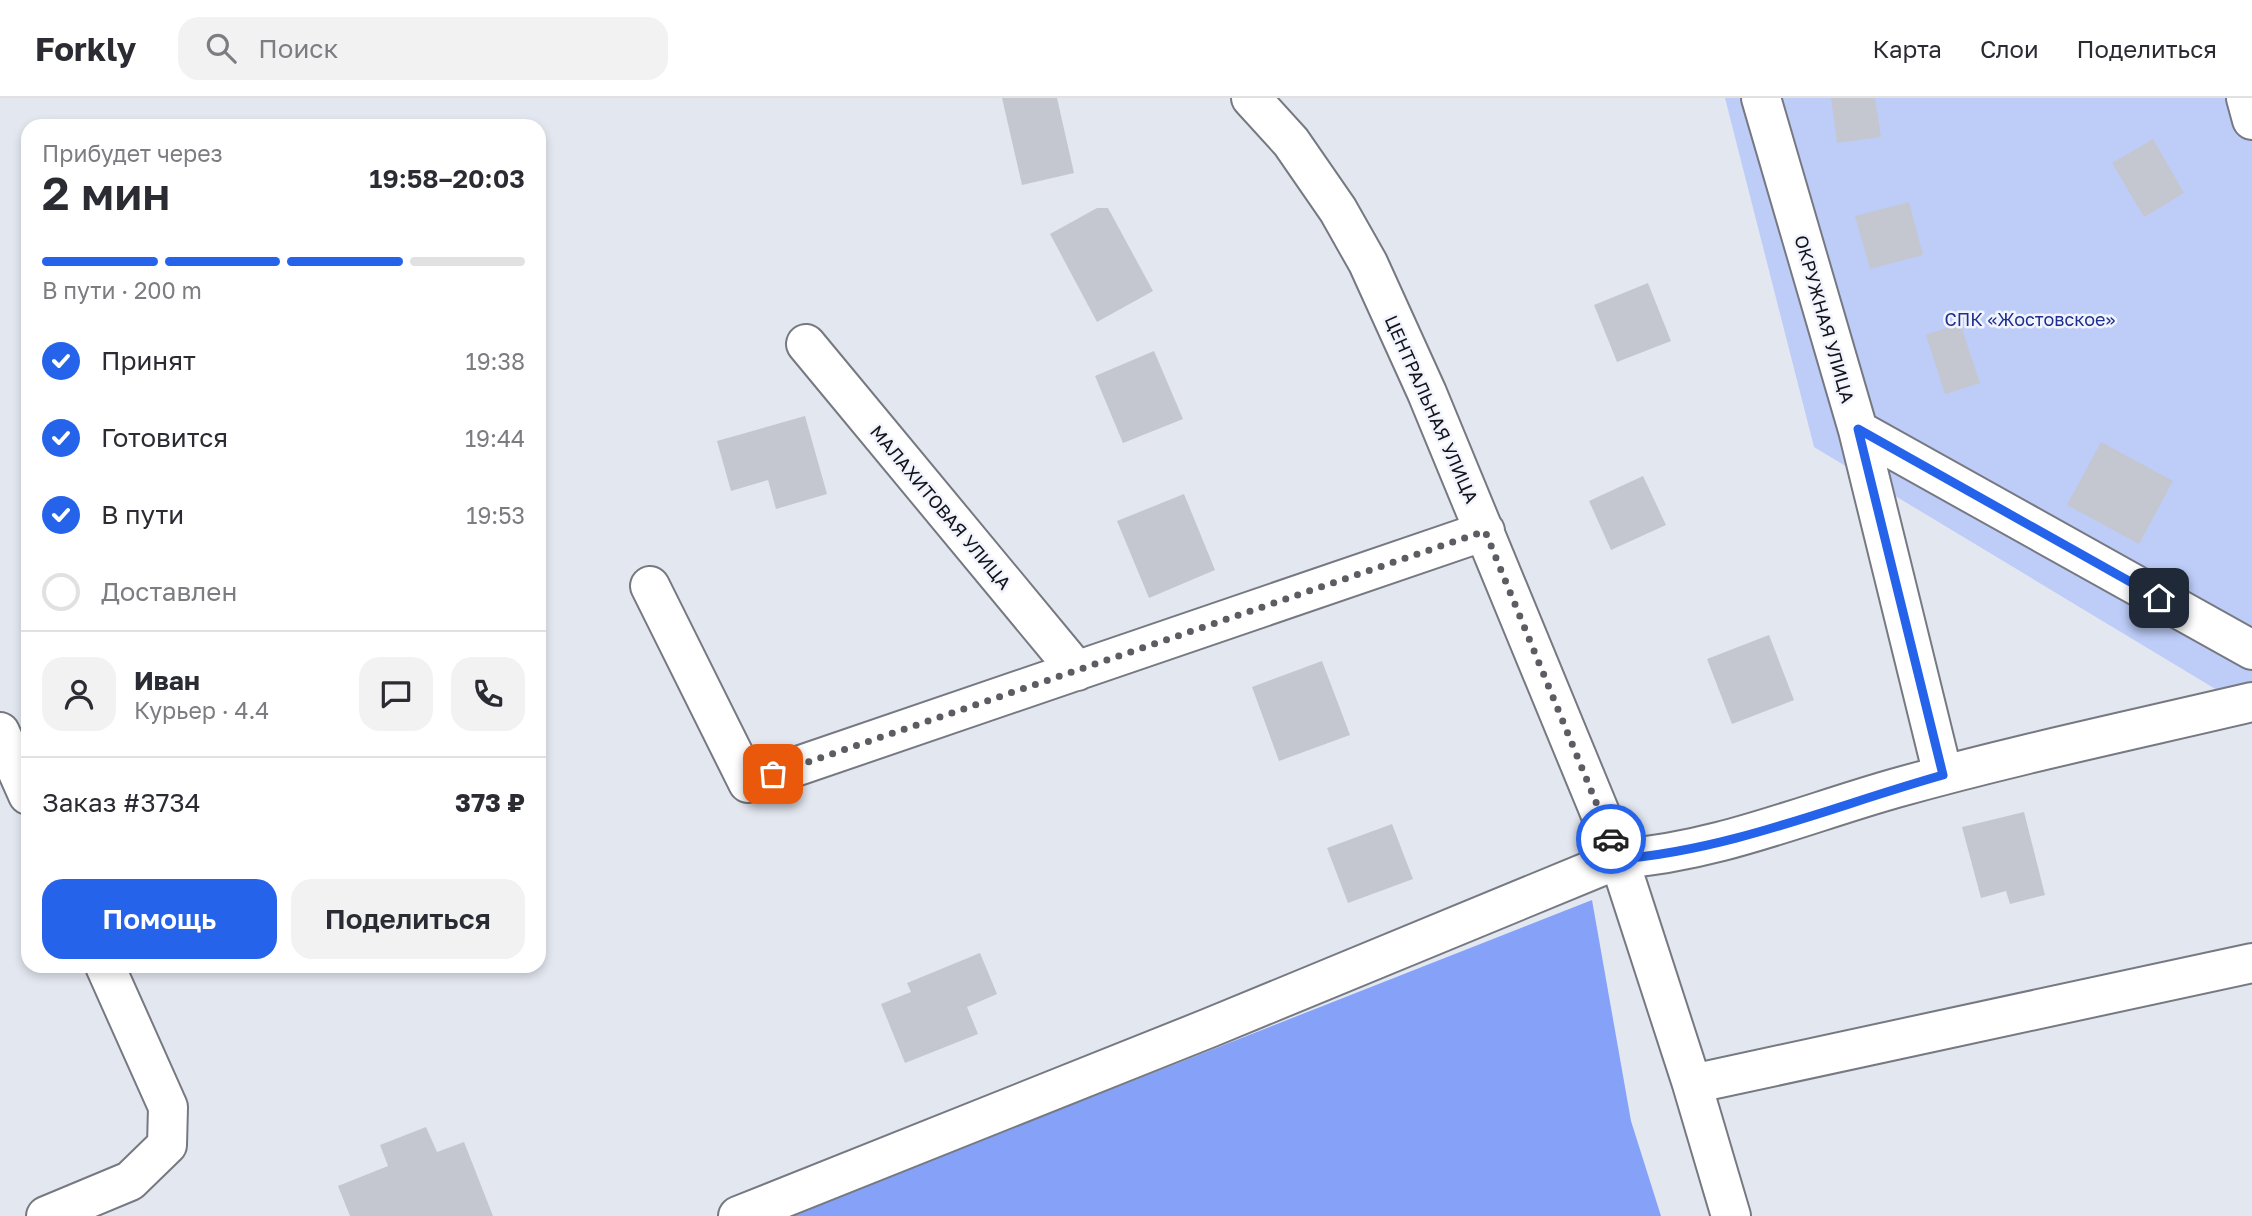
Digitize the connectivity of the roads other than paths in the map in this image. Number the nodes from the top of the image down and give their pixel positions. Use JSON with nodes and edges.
{"nodes":[{"id":1,"x":1251,"y":98,"type":"edge"},
{"id":2,"x":1760,"y":98,"type":"edge"},
{"id":3,"x":2246,"y":98,"type":"edge"},
{"id":4,"x":2252,"y":120,"type":"edge"},
{"id":5,"x":806,"y":344,"type":"dead end"},
{"id":6,"x":1858,"y":429,"type":"junction"},
{"id":7,"x":1485,"y":531,"type":"junction"},
{"id":8,"x":650,"y":586,"type":"dead end"},
{"id":9,"x":2252,"y":650,"type":"edge"},
{"id":10,"x":1077,"y":671,"type":"junction"},
{"id":11,"x":2252,"y":702,"type":"edge"},
{"id":12,"x":0,"y":732,"type":"edge"},
{"id":13,"x":1943,"y":775,"type":"junction"},
{"id":14,"x":21,"y":779,"type":"edge"},
{"id":15,"x":1619,"y":859,"type":"junction"},
{"id":16,"x":2252,"y":963,"type":"edge"},
{"id":17,"x":108,"y":973,"type":"edge"},
{"id":18,"x":1692,"y":1084,"type":"junction"},
{"id":19,"x":46,"y":1216,"type":"edge"},
{"id":20,"x":738,"y":1216,"type":"edge"},
{"id":21,"x":1731,"y":1216,"type":"edge"}],
"edges":[{"from":1,"to":7,"type":"street","name":"ЦЕНТРАЛЬНАЯ УЛИЦА"},
{"from":2,"to":6,"type":"street","name":"ОКРУЖНАЯ УЛИЦА"},
{"from":3,"to":4,"type":"street"},
{"from":5,"to":10,"type":"street","name":"МАЛАХИТОВАЯ УЛИЦА"},
{"from":6,"to":9,"type":"street"},
{"from":6,"to":13,"type":"street","name":"ОКРУЖНАЯ УЛИЦА"},
{"from":7,"to":10,"type":"street"},
{"from":7,"to":15,"type":"street","name":"ЦЕНТРАЛЬНАЯ УЛИЦА"},
{"from":8,"to":10,"type":"street"},
{"from":11,"to":13,"type":"street"},
{"from":12,"to":14,"type":"street"},
{"from":13,"to":15,"type":"street"},
{"from":15,"to":18,"type":"street","name":"ЦЕНТРАЛЬНАЯ УЛИЦА"},
{"from":15,"to":20,"type":"street"},
{"from":16,"to":18,"type":"street"},
{"from":17,"to":19,"type":"street"},
{"from":18,"to":21,"type":"street","name":"ЦЕНТРАЛЬНАЯ УЛИЦА"}]}
